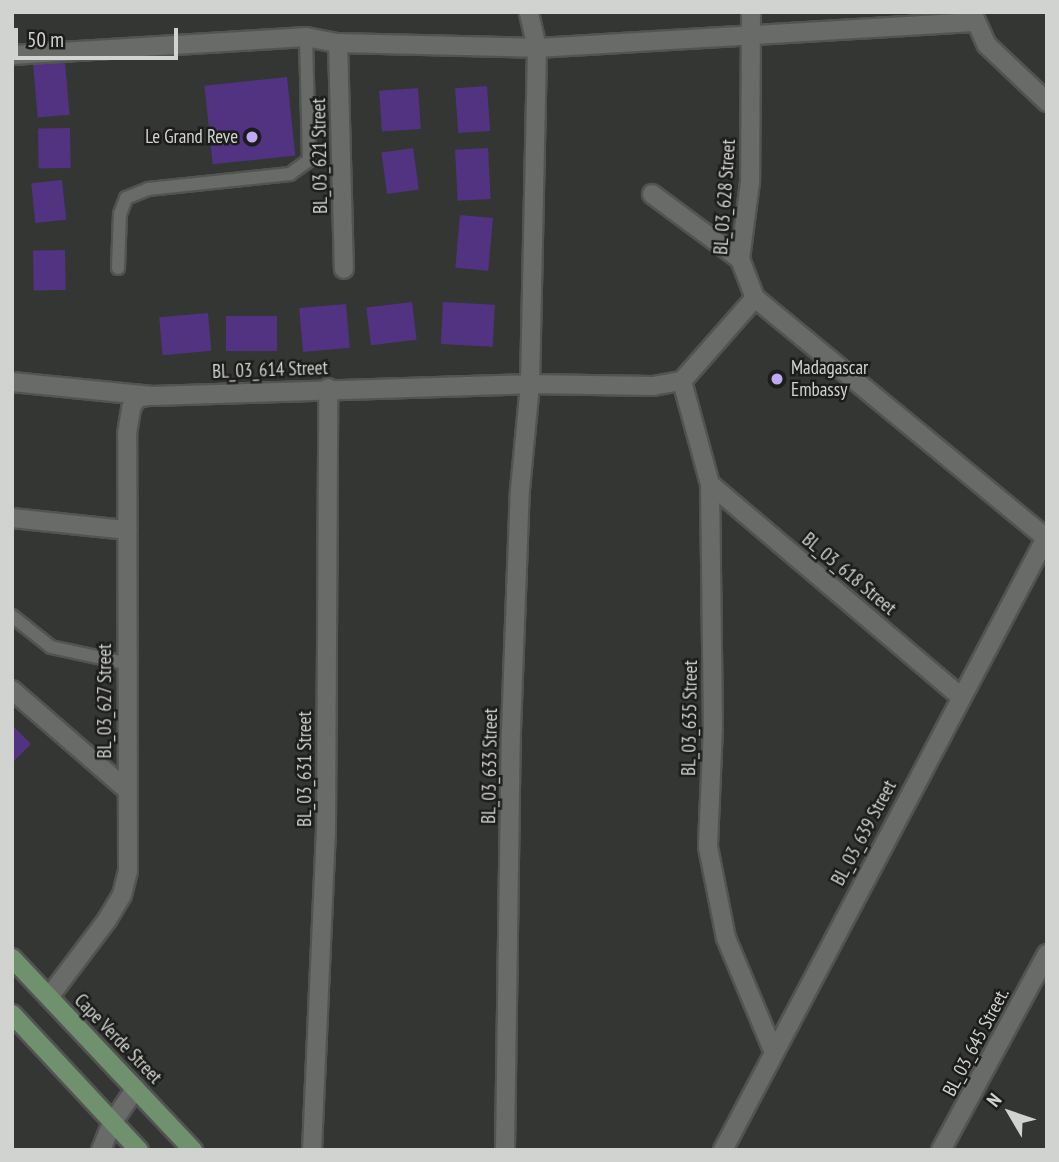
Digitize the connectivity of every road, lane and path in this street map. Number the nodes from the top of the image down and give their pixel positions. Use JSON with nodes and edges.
{"nodes":[{"id":1,"x":529,"y":12,"type":"edge"},
{"id":2,"x":751,"y":12,"type":"edge"},
{"id":3,"x":973,"y":17,"type":"edge"},
{"id":4,"x":306,"y":37,"type":"junction"},
{"id":5,"x":752,"y":37,"type":"junction"},
{"id":6,"x":338,"y":43,"type":"junction"},
{"id":7,"x":537,"y":48,"type":"junction"},
{"id":8,"x":12,"y":55,"type":"edge"},
{"id":9,"x":1047,"y":102,"type":"edge"},
{"id":10,"x":652,"y":194,"type":"dead end"},
{"id":11,"x":740,"y":259,"type":"junction"},
{"id":12,"x":118,"y":268,"type":"dead end"},
{"id":13,"x":344,"y":269,"type":"dead end"},
{"id":14,"x":755,"y":298,"type":"junction"},
{"id":15,"x":682,"y":381,"type":"junction"},
{"id":16,"x":12,"y":382,"type":"edge"},
{"id":17,"x":530,"y":384,"type":"junction"},
{"id":18,"x":328,"y":388,"type":"junction"},
{"id":19,"x":152,"y":396,"type":"junction"},
{"id":20,"x":710,"y":484,"type":"junction"},
{"id":21,"x":12,"y":518,"type":"edge"},
{"id":22,"x":127,"y":530,"type":"junction"},
{"id":23,"x":1046,"y":538,"type":"edge"},
{"id":24,"x":12,"y":616,"type":"edge"},
{"id":25,"x":125,"y":663,"type":"junction"},
{"id":26,"x":12,"y":690,"type":"edge"},
{"id":27,"x":961,"y":697,"type":"junction"},
{"id":28,"x":126,"y":789,"type":"junction"},
{"id":29,"x":1047,"y":954,"type":"edge"},
{"id":30,"x":12,"y":958,"type":"edge"},
{"id":31,"x":49,"y":997,"type":"junction"},
{"id":32,"x":12,"y":1014,"type":"edge"},
{"id":33,"x":772,"y":1048,"type":"junction"},
{"id":34,"x":136,"y":1088,"type":"junction"},
{"id":35,"x":112,"y":1123,"type":"junction"},
{"id":36,"x":102,"y":1150,"type":"edge"},
{"id":37,"x":139,"y":1150,"type":"edge"},
{"id":38,"x":194,"y":1150,"type":"edge"},
{"id":39,"x":312,"y":1150,"type":"edge"},
{"id":40,"x":505,"y":1150,"type":"edge"},
{"id":41,"x":723,"y":1150,"type":"edge"},
{"id":42,"x":941,"y":1150,"type":"edge"}],
"edges":[{"from":1,"to":7,"type":"street","name":"BL_03_633 Street"},
{"from":2,"to":5,"type":"street","name":"BL_03_628 Street"},
{"from":3,"to":5,"type":"street"},
{"from":3,"to":9,"type":"street"},
{"from":4,"to":6,"type":"street"},
{"from":4,"to":8,"type":"street"},
{"from":4,"to":12,"type":"lane"},
{"from":5,"to":7,"type":"street"},
{"from":5,"to":11,"type":"street","name":"BL_03_628 Street"},
{"from":6,"to":7,"type":"street"},
{"from":6,"to":13,"type":"street","name":"BL_03_621 Street"},
{"from":7,"to":17,"type":"street","name":"BL_03_633 Street"},
{"from":10,"to":11,"type":"street"},
{"from":11,"to":14,"type":"street","name":"BL_03_628 Street"},
{"from":14,"to":15,"type":"street"},
{"from":14,"to":23,"type":"street","name":"BL_03_628 Street"},
{"from":15,"to":17,"type":"street"},
{"from":15,"to":20,"type":"street","name":"BL_03_635 Street"},
{"from":16,"to":19,"type":"street","name":"BL_03_614 Street"},
{"from":17,"to":18,"type":"street","name":"BL_03_614 Street"},
{"from":17,"to":40,"type":"street","name":"BL_03_633 Street"},
{"from":18,"to":19,"type":"street","name":"BL_03_614 Street"},
{"from":18,"to":39,"type":"street","name":"BL_03_631 Street"},
{"from":19,"to":22,"type":"street","name":"BL_03_627 Street"},
{"from":20,"to":27,"type":"street","name":"BL_03_618 Street"},
{"from":20,"to":33,"type":"street","name":"BL_03_635 Street"},
{"from":21,"to":22,"type":"street"},
{"from":22,"to":25,"type":"street","name":"BL_03_627 Street"},
{"from":23,"to":27,"type":"street","name":"BL_03_639 Street"},
{"from":24,"to":25,"type":"lane"},
{"from":25,"to":28,"type":"street","name":"BL_03_627 Street"},
{"from":26,"to":28,"type":"street"},
{"from":27,"to":33,"type":"street","name":"BL_03_639 Street"},
{"from":28,"to":31,"type":"street","name":"BL_03_627 Street"},
{"from":29,"to":42,"type":"street","name":"BL_03_645 Street."},
{"from":30,"to":31,"type":"main road","name":"Cape Verde Street"},
{"from":31,"to":34,"type":"main road","name":"Cape Verde Street"},
{"from":32,"to":35,"type":"main road"},
{"from":33,"to":41,"type":"street","name":"BL_03_639 Street"},
{"from":34,"to":35,"type":"street"},
{"from":34,"to":38,"type":"main road","name":"Cape Verde Street"},
{"from":35,"to":36,"type":"street"},
{"from":35,"to":37,"type":"main road"}]}
